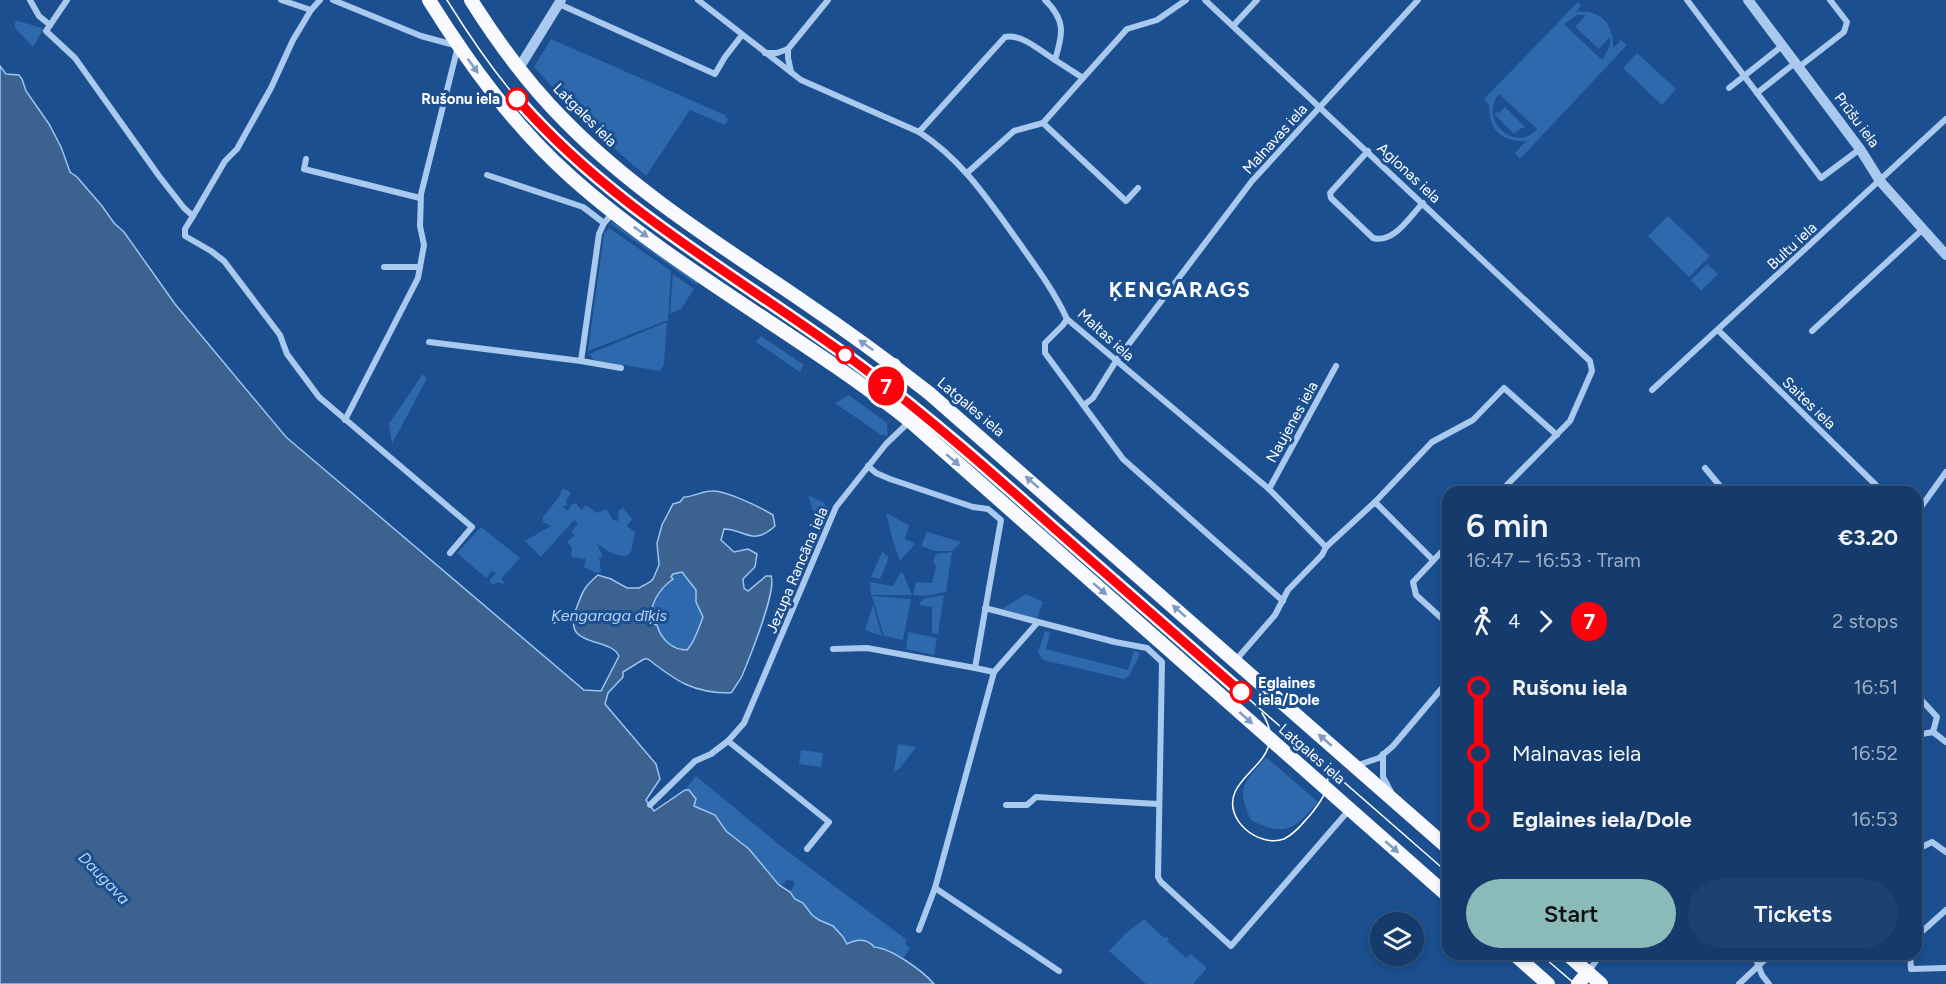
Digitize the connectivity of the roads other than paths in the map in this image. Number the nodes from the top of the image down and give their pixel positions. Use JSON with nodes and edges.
{"nodes":[{"id":1,"x":30,"y":0,"type":"edge"},
{"id":2,"x":67,"y":0,"type":"edge"},
{"id":3,"x":281,"y":0,"type":"edge"},
{"id":4,"x":320,"y":0,"type":"edge"},
{"id":5,"x":333,"y":0,"type":"edge"},
{"id":6,"x":429,"y":0,"type":"edge"},
{"id":7,"x":471,"y":0,"type":"edge"},
{"id":8,"x":698,"y":0,"type":"edge"},
{"id":9,"x":828,"y":0,"type":"edge"},
{"id":10,"x":1046,"y":0,"type":"edge"},
{"id":11,"x":1186,"y":0,"type":"edge"},
{"id":12,"x":1205,"y":0,"type":"edge"},
{"id":13,"x":1257,"y":0,"type":"edge"},
{"id":14,"x":1418,"y":0,"type":"edge"},
{"id":15,"x":1688,"y":0,"type":"edge"},
{"id":16,"x":1748,"y":0,"type":"edge"},
{"id":17,"x":1830,"y":0,"type":"edge"},
{"id":18,"x":294,"y":2,"type":"edge"},
{"id":19,"x":560,"y":2,"type":"edge"},
{"id":20,"x":311,"y":10,"type":"junction"},
{"id":21,"x":50,"y":25,"type":"junction"},
{"id":22,"x":1233,"y":26,"type":"junction"},
{"id":23,"x":742,"y":35,"type":"junction"},
{"id":24,"x":458,"y":45,"type":"junction"},
{"id":25,"x":1782,"y":46,"type":"junction"},
{"id":26,"x":788,"y":49,"type":"junction"},
{"id":27,"x":765,"y":53,"type":"junction"},
{"id":28,"x":1055,"y":60,"type":"junction"},
{"id":29,"x":1797,"y":65,"type":"junction"},
{"id":30,"x":519,"y":68,"type":"junction"},
{"id":31,"x":792,"y":73,"type":"junction"},
{"id":32,"x":1744,"y":75,"type":"junction"},
{"id":33,"x":1083,"y":78,"type":"junction"},
{"id":34,"x":1729,"y":87,"type":"dead end"},
{"id":35,"x":1757,"y":93,"type":"junction"},
{"id":36,"x":1320,"y":107,"type":"junction"},
{"id":37,"x":1946,"y":119,"type":"edge"},
{"id":38,"x":1043,"y":123,"type":"junction"},
{"id":39,"x":919,"y":132,"type":"junction"},
{"id":40,"x":1860,"y":149,"type":"junction"},
{"id":41,"x":1368,"y":152,"type":"junction"},
{"id":42,"x":306,"y":159,"type":"dead end"},
{"id":43,"x":967,"y":173,"type":"junction"},
{"id":44,"x":487,"y":176,"type":"dead end"},
{"id":45,"x":1880,"y":181,"type":"junction"},
{"id":46,"x":1138,"y":188,"type":"dead end"},
{"id":47,"x":420,"y":198,"type":"junction"},
{"id":48,"x":1423,"y":202,"type":"junction"},
{"id":49,"x":193,"y":216,"type":"junction"},
{"id":50,"x":609,"y":218,"type":"junction"},
{"id":51,"x":1923,"y":229,"type":"junction"},
{"id":52,"x":1946,"y":255,"type":"edge"},
{"id":53,"x":384,"y":267,"type":"dead end"},
{"id":54,"x":420,"y":267,"type":"junction"},
{"id":55,"x":1067,"y":319,"type":"junction"},
{"id":56,"x":1718,"y":330,"type":"junction"},
{"id":57,"x":1812,"y":331,"type":"dead end"},
{"id":58,"x":429,"y":342,"type":"dead end"},
{"id":59,"x":581,"y":361,"type":"junction"},
{"id":60,"x":1116,"y":361,"type":"junction"},
{"id":61,"x":894,"y":365,"type":"junction"},
{"id":62,"x":1336,"y":366,"type":"dead end"},
{"id":63,"x":621,"y":368,"type":"dead end"},
{"id":64,"x":1652,"y":390,"type":"dead end"},
{"id":65,"x":874,"y":393,"type":"junction"},
{"id":66,"x":1084,"y":405,"type":"junction"},
{"id":67,"x":345,"y":420,"type":"junction"},
{"id":68,"x":910,"y":421,"type":"junction"},
{"id":69,"x":1557,"y":435,"type":"junction"},
{"id":70,"x":868,"y":466,"type":"junction"},
{"id":71,"x":1705,"y":468,"type":"dead end"},
{"id":72,"x":1946,"y":472,"type":"edge"},
{"id":73,"x":1506,"y":486,"type":"edge"},
{"id":74,"x":1720,"y":486,"type":"edge"},
{"id":75,"x":1877,"y":486,"type":"edge"},
{"id":76,"x":1269,"y":489,"type":"junction"},
{"id":77,"x":1375,"y":502,"type":"junction"},
{"id":78,"x":1922,"y":506,"type":"edge"},
{"id":79,"x":999,"y":509,"type":"junction"},
{"id":80,"x":1326,"y":547,"type":"junction"},
{"id":81,"x":1442,"y":551,"type":"edge"},
{"id":82,"x":450,"y":553,"type":"dead end"},
{"id":83,"x":1433,"y":560,"type":"junction"},
{"id":84,"x":1283,"y":601,"type":"junction"},
{"id":85,"x":985,"y":608,"type":"junction"},
{"id":86,"x":1442,"y":619,"type":"edge"},
{"id":87,"x":1038,"y":622,"type":"junction"},
{"id":88,"x":833,"y":649,"type":"dead end"},
{"id":89,"x":1160,"y":650,"type":"junction"},
{"id":90,"x":1235,"y":661,"type":"junction"},
{"id":91,"x":975,"y":668,"type":"junction"},
{"id":92,"x":994,"y":672,"type":"junction"},
{"id":93,"x":1442,"y":688,"type":"edge"},
{"id":94,"x":1922,"y":701,"type":"edge"},
{"id":95,"x":1933,"y":732,"type":"junction"},
{"id":96,"x":1922,"y":734,"type":"edge"},
{"id":97,"x":728,"y":741,"type":"junction"},
{"id":98,"x":1946,"y":742,"type":"edge"},
{"id":99,"x":1383,"y":754,"type":"junction"},
{"id":100,"x":1354,"y":766,"type":"junction"},
{"id":101,"x":1158,"y":804,"type":"junction"},
{"id":102,"x":1397,"y":804,"type":"junction"},
{"id":103,"x":650,"y":805,"type":"dead end"},
{"id":104,"x":1006,"y":805,"type":"dead end"},
{"id":105,"x":1350,"y":810,"type":"junction"},
{"id":106,"x":1442,"y":843,"type":"edge"},
{"id":107,"x":1922,"y":847,"type":"edge"},
{"id":108,"x":807,"y":849,"type":"dead end"},
{"id":109,"x":1946,"y":852,"type":"edge"},
{"id":110,"x":935,"y":888,"type":"junction"},
{"id":111,"x":1442,"y":891,"type":"edge"},
{"id":112,"x":1946,"y":910,"type":"edge"},
{"id":113,"x":919,"y":930,"type":"dead end"},
{"id":114,"x":1922,"y":932,"type":"edge"},
{"id":115,"x":1521,"y":960,"type":"edge"},
{"id":116,"x":1574,"y":960,"type":"edge"},
{"id":117,"x":1597,"y":960,"type":"edge"},
{"id":118,"x":1756,"y":960,"type":"edge"},
{"id":119,"x":1765,"y":960,"type":"edge"},
{"id":120,"x":1910,"y":960,"type":"edge"},
{"id":121,"x":1759,"y":966,"type":"junction"},
{"id":122,"x":1946,"y":968,"type":"edge"},
{"id":123,"x":1059,"y":971,"type":"dead end"},
{"id":124,"x":1588,"y":972,"type":"junction"},
{"id":125,"x":1548,"y":984,"type":"edge"},
{"id":126,"x":1578,"y":984,"type":"edge"},
{"id":127,"x":1601,"y":984,"type":"edge"},
{"id":128,"x":1739,"y":984,"type":"edge"},
{"id":129,"x":1769,"y":984,"type":"edge"}],
"edges":[{"from":1,"to":21,"type":"street"},
{"from":2,"to":21,"type":"street"},
{"from":3,"to":18,"type":"street"},
{"from":4,"to":20,"type":"street"},
{"from":5,"to":24,"type":"street"},
{"from":6,"to":24,"type":"highway","name":"Latgales iela"},
{"from":7,"to":30,"type":"highway","name":"Latgales iela"},
{"from":8,"to":23,"type":"street","name":"Maltas iela"},
{"from":9,"to":26,"type":"street"},
{"from":10,"to":28,"type":"street"},
{"from":11,"to":33,"type":"street"},
{"from":12,"to":22,"type":"street","name":"Aglonas iela"},
{"from":13,"to":22,"type":"street"},
{"from":14,"to":36,"type":"street","name":"Malnavas iela"},
{"from":15,"to":32,"type":"street"},
{"from":16,"to":25,"type":"street","name":"Prūšu iela"},
{"from":17,"to":29,"type":"street"},
{"from":18,"to":20,"type":"street"},
{"from":19,"to":23,"type":"street"},
{"from":19,"to":30,"type":"street"},
{"from":20,"to":49,"type":"street"},
{"from":21,"to":49,"type":"street"},
{"from":22,"to":36,"type":"street","name":"Aglonas iela"},
{"from":23,"to":27,"type":"street","name":"Maltas iela"},
{"from":24,"to":47,"type":"street"},
{"from":24,"to":50,"type":"highway","name":"Latgales iela","one_way":true},
{"from":25,"to":29,"type":"street","name":"Prūšu iela"},
{"from":25,"to":32,"type":"street"},
{"from":26,"to":27,"type":"street"},
{"from":26,"to":31,"type":"street"},
{"from":27,"to":31,"type":"street","name":"Maltas iela"},
{"from":28,"to":33,"type":"street"},
{"from":28,"to":39,"type":"street"},
{"from":29,"to":35,"type":"street"},
{"from":29,"to":40,"type":"street","name":"Prūšu iela"},
{"from":61,"to":30,"type":"highway","name":"Latgales iela","one_way":true},
{"from":31,"to":39,"type":"street","name":"Maltas iela"},
{"from":32,"to":34,"type":"street"},
{"from":32,"to":35,"type":"street"},
{"from":33,"to":38,"type":"street"},
{"from":35,"to":40,"type":"street"},
{"from":36,"to":41,"type":"street","name":"Aglonas iela"},
{"from":36,"to":60,"type":"street","name":"Malnavas iela"},
{"from":37,"to":45,"type":"street","name":"Bultu iela"},
{"from":38,"to":43,"type":"street"},
{"from":38,"to":46,"type":"street"},
{"from":39,"to":43,"type":"street","name":"Maltas iela"},
{"from":40,"to":45,"type":"street","name":"Prūšu iela"},
{"from":41,"to":48,"type":"street","name":"Aglonas iela"},
{"from":41,"to":48,"type":"street"},
{"from":42,"to":47,"type":"street"},
{"from":43,"to":55,"type":"street","name":"Maltas iela"},
{"from":44,"to":50,"type":"street"},
{"from":45,"to":51,"type":"street","name":"Prūšu iela"},
{"from":45,"to":56,"type":"street","name":"Bultu iela"},
{"from":47,"to":54,"type":"street"},
{"from":48,"to":69,"type":"street","name":"Aglonas iela"},
{"from":49,"to":67,"type":"street"},
{"from":50,"to":59,"type":"street"},
{"from":50,"to":65,"type":"highway","name":"Latgales iela","one_way":true},
{"from":51,"to":52,"type":"street","name":"Prūšu iela"},
{"from":51,"to":57,"type":"street"},
{"from":53,"to":54,"type":"street"},
{"from":54,"to":67,"type":"street"},
{"from":55,"to":60,"type":"street","name":"Maltas iela"},
{"from":55,"to":66,"type":"street"},
{"from":56,"to":64,"type":"street","name":"Bultu iela"},
{"from":56,"to":75,"type":"street","name":"Saites iela"},
{"from":58,"to":59,"type":"street"},
{"from":59,"to":63,"type":"street"},
{"from":60,"to":66,"type":"street","name":"Malnavas iela"},
{"from":60,"to":76,"type":"street","name":"Maltas iela"},
{"from":61,"to":65,"type":"highway"},
{"from":90,"to":61,"type":"highway","name":"Latgales iela","one_way":true},
{"from":62,"to":76,"type":"street","name":"Naujenes iela"},
{"from":65,"to":68,"type":"highway","name":"Latgales iela"},
{"from":66,"to":84,"type":"street"},
{"from":67,"to":82,"type":"street"},
{"from":68,"to":70,"type":"street","name":"Jezupa Rancāna iela"},
{"from":68,"to":79,"type":"highway","name":"Latgales iela","one_way":true},
{"from":69,"to":73,"type":"street"},
{"from":69,"to":77,"type":"street"},
{"from":70,"to":79,"type":"street"},
{"from":70,"to":97,"type":"street","name":"Jezupa Rancāna iela"},
{"from":71,"to":74,"type":"street"},
{"from":72,"to":78,"type":"street"},
{"from":76,"to":80,"type":"street","name":"Maltas iela"},
{"from":77,"to":80,"type":"street"},
{"from":77,"to":83,"type":"street"},
{"from":79,"to":85,"type":"street"},
{"from":79,"to":89,"type":"highway","name":"Latgales iela","one_way":true},
{"from":80,"to":84,"type":"street"},
{"from":81,"to":83,"type":"street"},
{"from":83,"to":86,"type":"street"},
{"from":84,"to":90,"type":"street"},
{"from":85,"to":87,"type":"street"},
{"from":85,"to":91,"type":"street"},
{"from":87,"to":89,"type":"street"},
{"from":87,"to":92,"type":"street"},
{"from":88,"to":91,"type":"street"},
{"from":89,"to":101,"type":"street"},
{"from":89,"to":105,"type":"highway","name":"Latgales iela","one_way":true},
{"from":100,"to":90,"type":"highway","name":"Latgales iela","one_way":true},
{"from":91,"to":92,"type":"street"},
{"from":92,"to":110,"type":"street"},
{"from":93,"to":99,"type":"street"},
{"from":94,"to":95,"type":"street"},
{"from":95,"to":96,"type":"street"},
{"from":95,"to":98,"type":"street"},
{"from":97,"to":103,"type":"street","name":"Jezupa Rancāna iela"},
{"from":97,"to":108,"type":"street"},
{"from":99,"to":100,"type":"street"},
{"from":99,"to":102,"type":"street"},
{"from":100,"to":102,"type":"highway","name":"Latgales iela"},
{"from":101,"to":104,"type":"street"},
{"from":101,"to":105,"type":"street"},
{"from":102,"to":106,"type":"highway","name":"Latgales iela"},
{"from":105,"to":111,"type":"highway","name":"Latgales iela","one_way":true},
{"from":107,"to":109,"type":"street"},
{"from":110,"to":113,"type":"street"},
{"from":110,"to":123,"type":"street"},
{"from":112,"to":114,"type":"street"},
{"from":115,"to":125,"type":"highway"},
{"from":116,"to":124,"type":"highway"},
{"from":117,"to":124,"type":"street"},
{"from":118,"to":121,"type":"street"},
{"from":119,"to":121,"type":"street"},
{"from":120,"to":122,"type":"street"},
{"from":121,"to":128,"type":"street"},
{"from":121,"to":129,"type":"street"},
{"from":124,"to":126,"type":"highway"},
{"from":124,"to":127,"type":"highway"}]}
